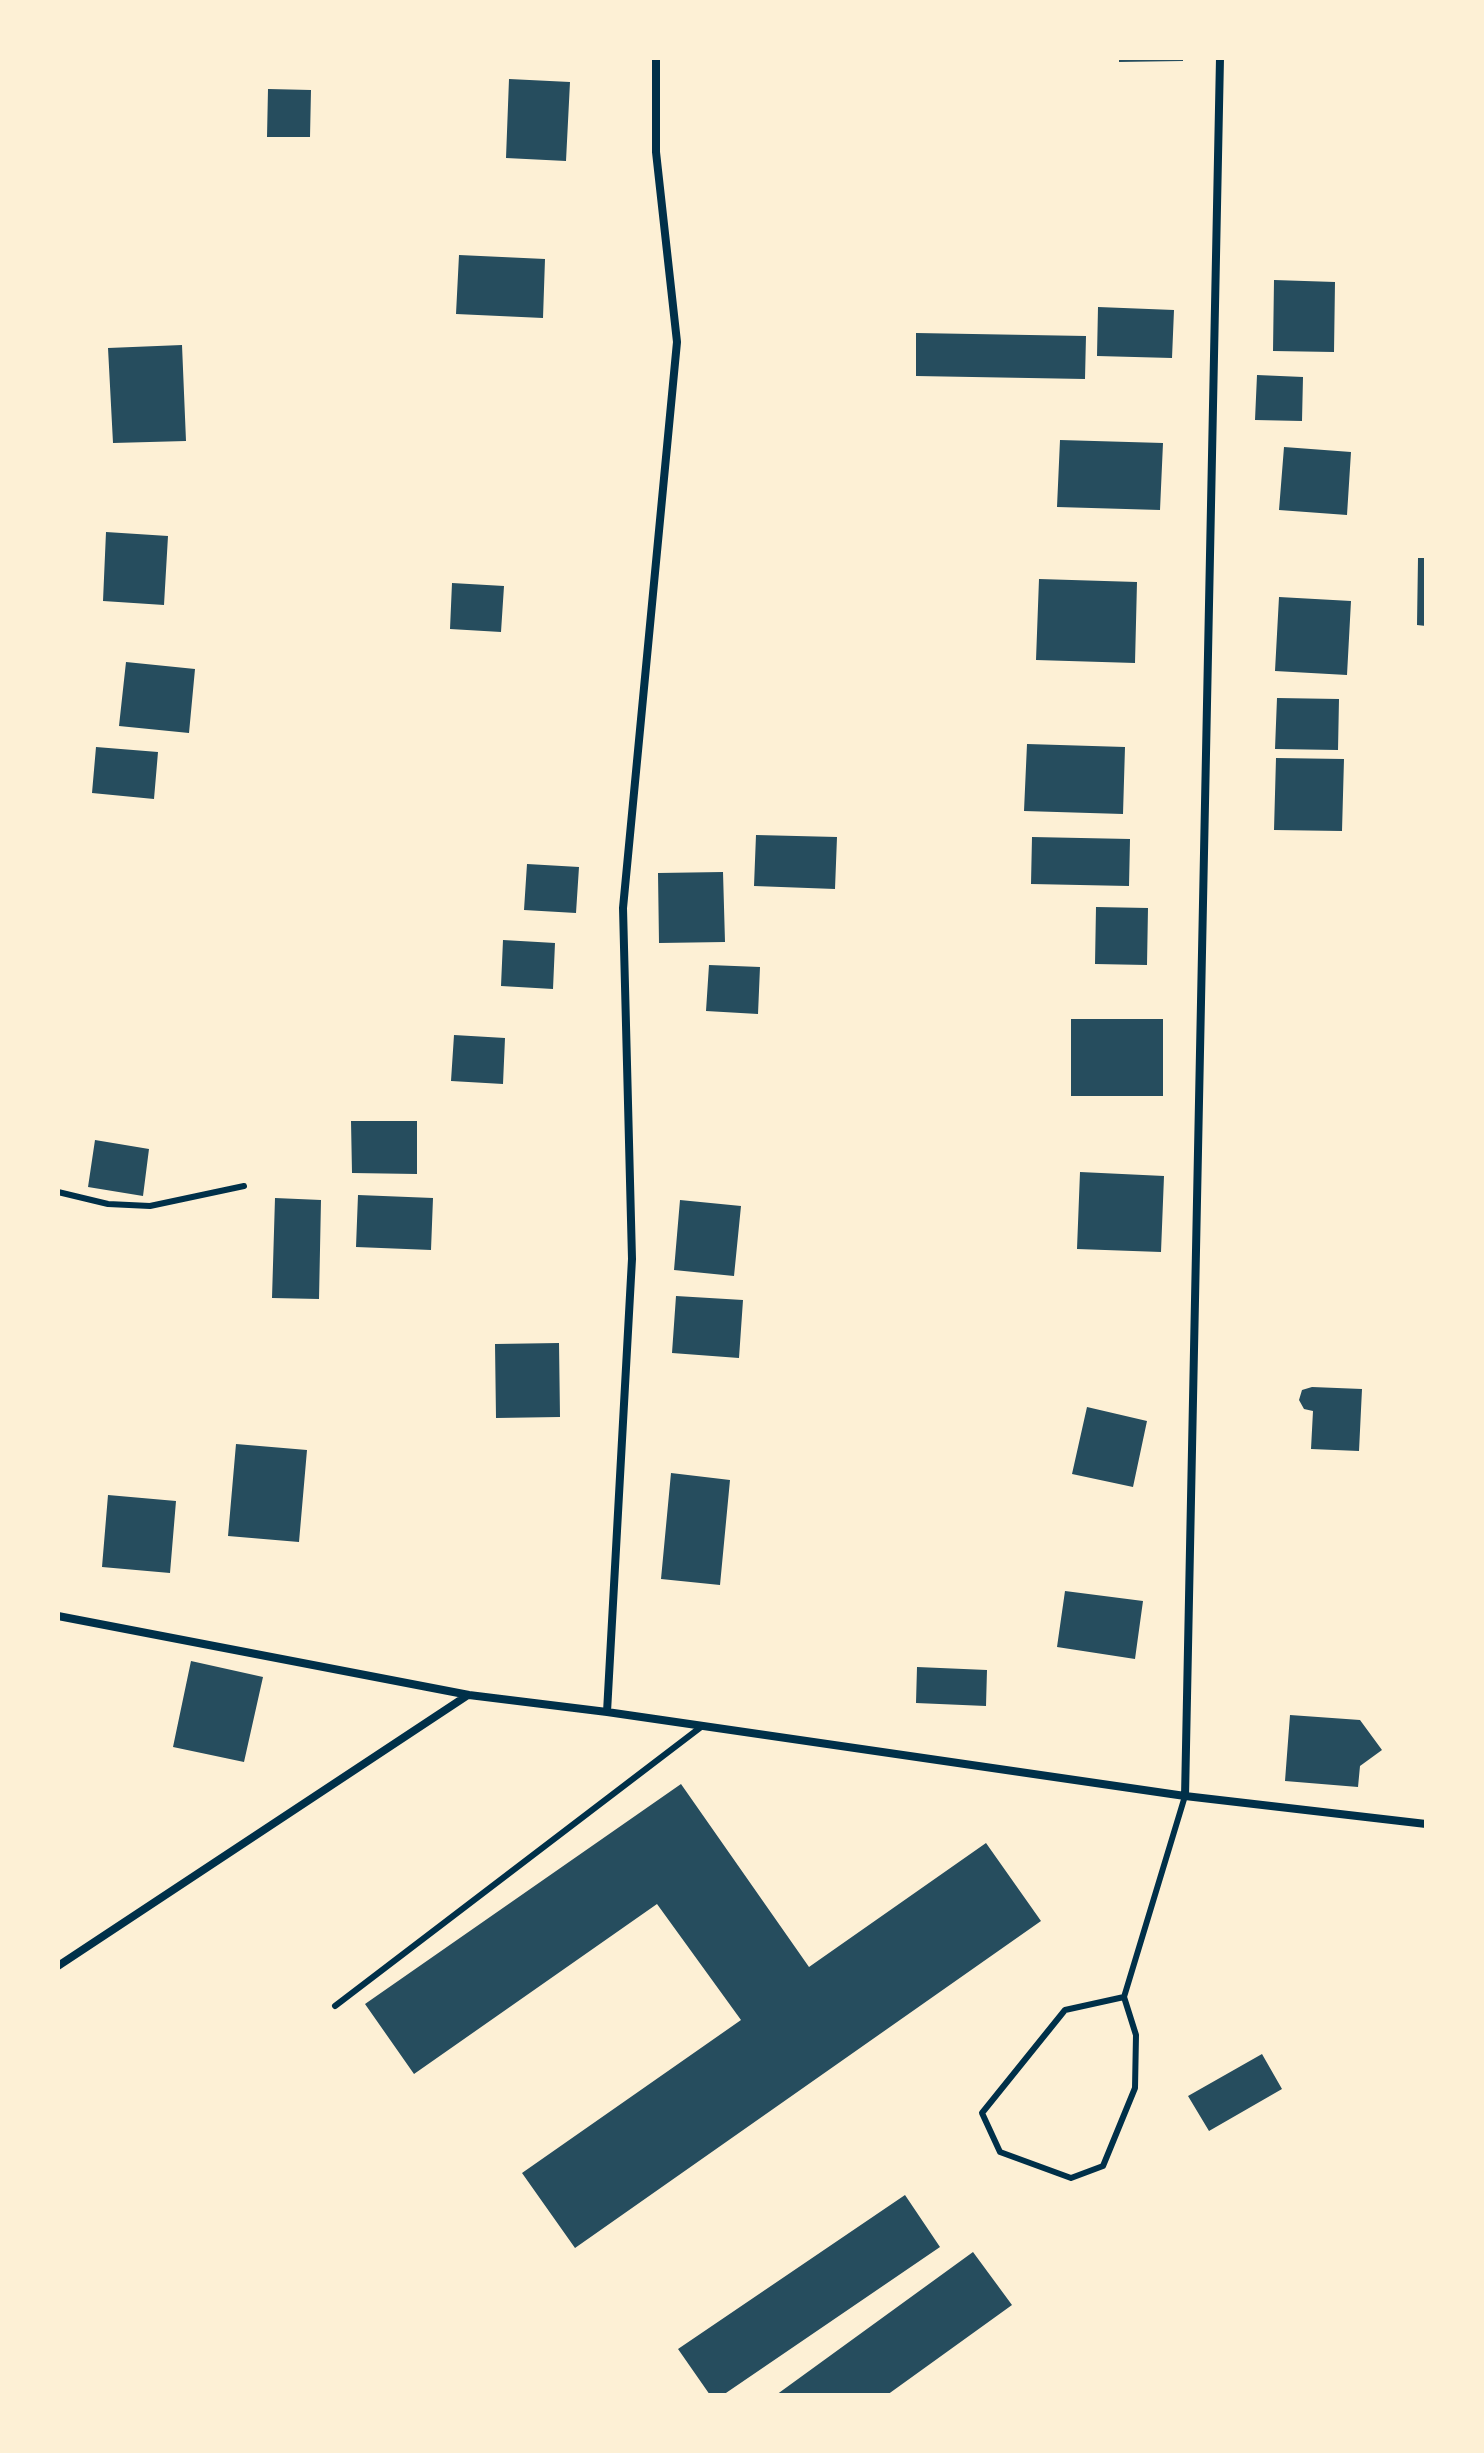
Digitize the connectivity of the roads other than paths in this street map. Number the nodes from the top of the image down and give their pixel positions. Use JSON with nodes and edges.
{"nodes":[{"id":1,"x":656,"y":58,"type":"edge"},
{"id":2,"x":1220,"y":58,"type":"edge"},
{"id":3,"x":244,"y":1186,"type":"dead end"},
{"id":4,"x":58,"y":1192,"type":"edge"},
{"id":5,"x":58,"y":1616,"type":"edge"},
{"id":6,"x":469,"y":1695,"type":"junction"},
{"id":7,"x":607,"y":1712,"type":"junction"},
{"id":8,"x":701,"y":1727,"type":"junction"},
{"id":9,"x":1185,"y":1796,"type":"junction"},
{"id":10,"x":1426,"y":1824,"type":"edge"},
{"id":11,"x":58,"y":1966,"type":"edge"},
{"id":12,"x":1124,"y":1997,"type":"junction"},
{"id":13,"x":335,"y":2006,"type":"dead end"}],
"edges":[{"from":1,"to":7,"type":"street"},
{"from":2,"to":9,"type":"street"},
{"from":3,"to":4,"type":"lane"},
{"from":5,"to":6,"type":"street"},
{"from":6,"to":7,"type":"street"},
{"from":6,"to":11,"type":"street"},
{"from":7,"to":8,"type":"street"},
{"from":8,"to":9,"type":"street"},
{"from":8,"to":13,"type":"lane"},
{"from":9,"to":10,"type":"street"},
{"from":9,"to":12,"type":"lane"},
{"from":12,"to":12,"type":"lane"}]}
